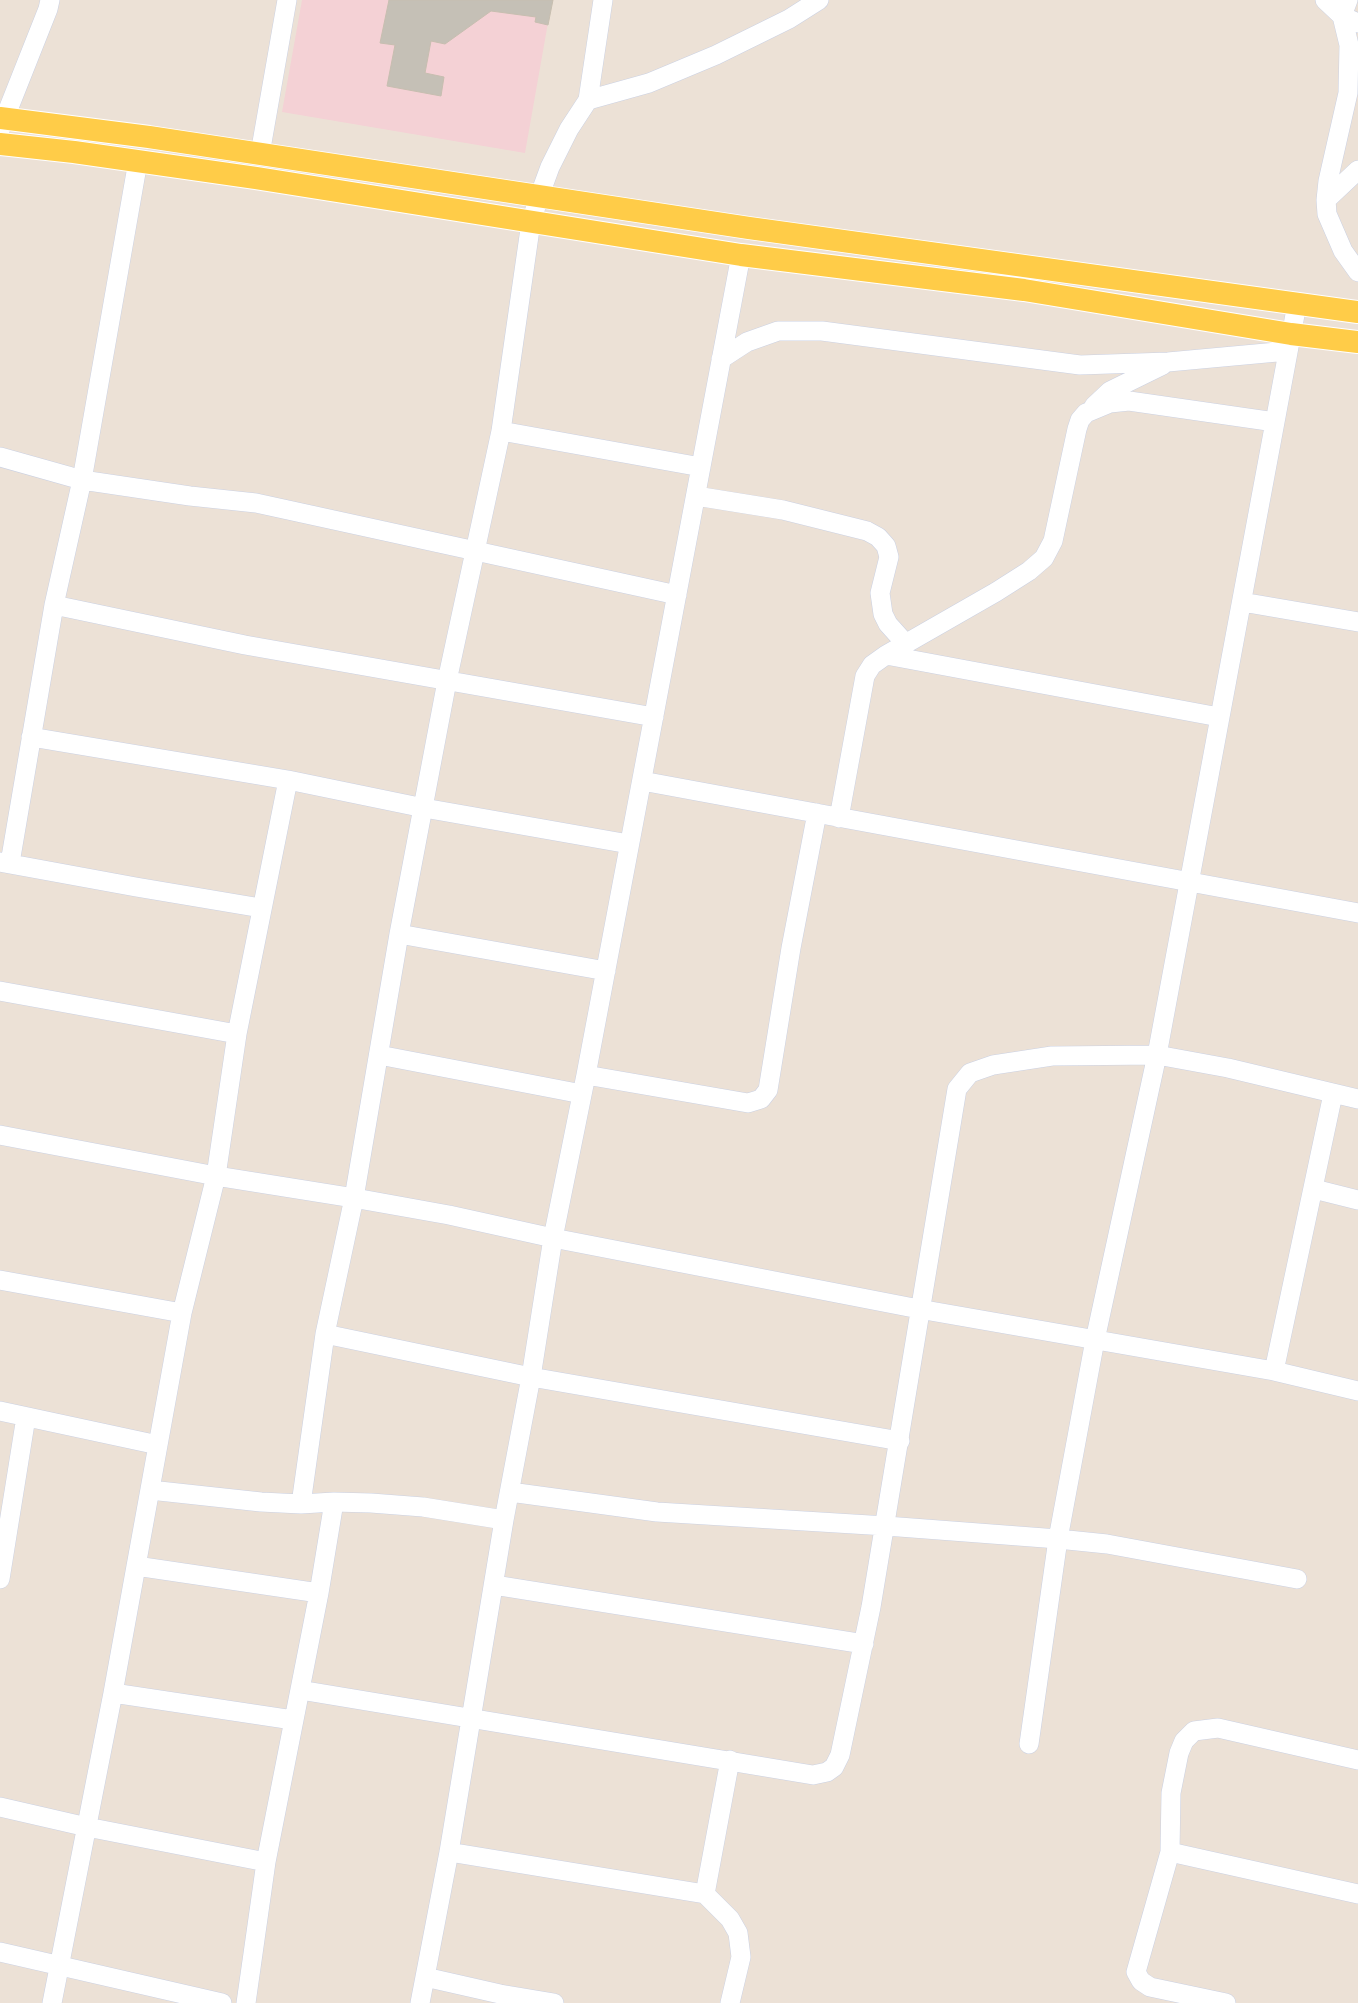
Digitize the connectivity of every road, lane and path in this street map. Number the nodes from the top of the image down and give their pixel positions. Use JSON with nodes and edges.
{"nodes":[{"id":1,"x":50,"y":0,"type":"edge"},
{"id":2,"x":287,"y":0,"type":"edge"},
{"id":3,"x":603,"y":0,"type":"edge"},
{"id":4,"x":820,"y":0,"type":"edge"},
{"id":5,"x":1325,"y":0,"type":"edge"},
{"id":6,"x":1349,"y":13,"type":"edge"},
{"id":7,"x":588,"y":100,"type":"junction"},
{"id":8,"x":2,"y":122,"type":"edge"},
{"id":9,"x":0,"y":144,"type":"edge"},
{"id":10,"x":260,"y":154,"type":"junction"},
{"id":11,"x":138,"y":161,"type":"junction"},
{"id":12,"x":1358,"y":170,"type":"edge"},
{"id":13,"x":538,"y":197,"type":"junction"},
{"id":14,"x":1326,"y":200,"type":"junction"},
{"id":15,"x":531,"y":222,"type":"junction"},
{"id":16,"x":741,"y":255,"type":"junction"},
{"id":17,"x":1358,"y":272,"type":"edge"},
{"id":18,"x":1297,"y":304,"type":"junction"},
{"id":19,"x":1358,"y":312,"type":"edge"},
{"id":20,"x":1358,"y":342,"type":"edge"},
{"id":21,"x":1290,"y":343,"type":"junction"},
{"id":22,"x":721,"y":359,"type":"junction"},
{"id":23,"x":1168,"y":362,"type":"junction"},
{"id":24,"x":1086,"y":413,"type":"junction"},
{"id":25,"x":1275,"y":422,"type":"junction"},
{"id":26,"x":501,"y":431,"type":"junction"},
{"id":27,"x":0,"y":457,"type":"edge"},
{"id":28,"x":701,"y":467,"type":"junction"},
{"id":29,"x":82,"y":480,"type":"junction"},
{"id":30,"x":696,"y":496,"type":"junction"},
{"id":31,"x":475,"y":551,"type":"junction"},
{"id":32,"x":677,"y":595,"type":"junction"},
{"id":33,"x":1242,"y":602,"type":"junction"},
{"id":34,"x":54,"y":605,"type":"junction"},
{"id":35,"x":1358,"y":622,"type":"edge"},
{"id":36,"x":906,"y":644,"type":"junction"},
{"id":37,"x":886,"y":655,"type":"junction"},
{"id":38,"x":447,"y":681,"type":"junction"},
{"id":39,"x":654,"y":716,"type":"junction"},
{"id":40,"x":1219,"y":717,"type":"junction"},
{"id":41,"x":31,"y":737,"type":"junction"},
{"id":42,"x":288,"y":780,"type":"junction"},
{"id":43,"x":642,"y":781,"type":"junction"},
{"id":44,"x":424,"y":808,"type":"junction"},
{"id":45,"x":817,"y":812,"type":"junction"},
{"id":46,"x":839,"y":818,"type":"junction"},
{"id":47,"x":629,"y":844,"type":"junction"},
{"id":48,"x":5,"y":862,"type":"edge"},
{"id":49,"x":1188,"y":883,"type":"junction"},
{"id":50,"x":262,"y":908,"type":"junction"},
{"id":51,"x":1358,"y":913,"type":"edge"},
{"id":52,"x":399,"y":934,"type":"junction"},
{"id":53,"x":606,"y":971,"type":"junction"},
{"id":54,"x":0,"y":990,"type":"edge"},
{"id":55,"x":237,"y":1034,"type":"junction"},
{"id":56,"x":379,"y":1055,"type":"junction"},
{"id":57,"x":1157,"y":1055,"type":"junction"},
{"id":58,"x":586,"y":1075,"type":"junction"},
{"id":59,"x":582,"y":1094,"type":"junction"},
{"id":60,"x":1333,"y":1094,"type":"junction"},
{"id":61,"x":1358,"y":1099,"type":"edge"},
{"id":62,"x":0,"y":1135,"type":"edge"},
{"id":63,"x":216,"y":1176,"type":"junction"},
{"id":64,"x":1314,"y":1189,"type":"junction"},
{"id":65,"x":354,"y":1198,"type":"junction"},
{"id":66,"x":1358,"y":1200,"type":"edge"},
{"id":67,"x":552,"y":1238,"type":"junction"},
{"id":68,"x":0,"y":1280,"type":"edge"},
{"id":69,"x":919,"y":1309,"type":"junction"},
{"id":70,"x":182,"y":1313,"type":"junction"},
{"id":71,"x":325,"y":1334,"type":"junction"},
{"id":72,"x":1096,"y":1340,"type":"junction"},
{"id":73,"x":1274,"y":1371,"type":"junction"},
{"id":74,"x":531,"y":1377,"type":"junction"},
{"id":75,"x":1358,"y":1391,"type":"edge"},
{"id":76,"x":0,"y":1411,"type":"edge"},
{"id":77,"x":26,"y":1417,"type":"junction"},
{"id":78,"x":900,"y":1440,"type":"junction"},
{"id":79,"x":158,"y":1445,"type":"junction"},
{"id":80,"x":150,"y":1490,"type":"junction"},
{"id":81,"x":510,"y":1492,"type":"junction"},
{"id":82,"x":334,"y":1502,"type":"junction"},
{"id":83,"x":301,"y":1504,"type":"junction"},
{"id":84,"x":504,"y":1520,"type":"junction"},
{"id":85,"x":886,"y":1526,"type":"junction"},
{"id":86,"x":1058,"y":1539,"type":"junction"},
{"id":87,"x":136,"y":1566,"type":"junction"},
{"id":88,"x":0,"y":1579,"type":"edge"},
{"id":89,"x":1297,"y":1579,"type":"dead end"},
{"id":90,"x":494,"y":1585,"type":"junction"},
{"id":91,"x":319,"y":1593,"type":"junction"},
{"id":92,"x":864,"y":1644,"type":"junction"},
{"id":93,"x":300,"y":1690,"type":"junction"},
{"id":94,"x":113,"y":1693,"type":"junction"},
{"id":95,"x":472,"y":1718,"type":"junction"},
{"id":96,"x":293,"y":1720,"type":"junction"},
{"id":97,"x":1029,"y":1744,"type":"dead end"},
{"id":98,"x":730,"y":1760,"type":"junction"},
{"id":99,"x":1358,"y":1760,"type":"edge"},
{"id":100,"x":0,"y":1807,"type":"edge"},
{"id":101,"x":87,"y":1827,"type":"junction"},
{"id":102,"x":449,"y":1852,"type":"junction"},
{"id":103,"x":1170,"y":1852,"type":"junction"},
{"id":104,"x":266,"y":1862,"type":"junction"},
{"id":105,"x":705,"y":1894,"type":"junction"},
{"id":106,"x":1358,"y":1894,"type":"edge"},
{"id":107,"x":0,"y":1952,"type":"edge"},
{"id":108,"x":60,"y":1966,"type":"junction"},
{"id":109,"x":425,"y":1977,"type":"junction"},
{"id":110,"x":1176,"y":1998,"type":"edge"},
{"id":111,"x":52,"y":2003,"type":"edge"},
{"id":112,"x":222,"y":2003,"type":"edge"},
{"id":113,"x":246,"y":2003,"type":"edge"},
{"id":114,"x":420,"y":2003,"type":"edge"},
{"id":115,"x":554,"y":2003,"type":"edge"},
{"id":116,"x":730,"y":2003,"type":"edge"},
{"id":117,"x":1226,"y":2003,"type":"edge"}],
"edges":[{"from":1,"to":8,"type":"street"},
{"from":2,"to":10,"type":"street"},
{"from":3,"to":7,"type":"street"},
{"from":4,"to":7,"type":"street"},
{"from":5,"to":6,"type":"street"},
{"from":6,"to":14,"type":"street"},
{"from":7,"to":13,"type":"street"},
{"from":8,"to":10,"type":"main road"},
{"from":9,"to":11,"type":"main road"},
{"from":10,"to":13,"type":"main road"},
{"from":11,"to":15,"type":"main road"},
{"from":11,"to":29,"type":"street"},
{"from":12,"to":14,"type":"street"},
{"from":13,"to":15,"type":"street"},
{"from":13,"to":18,"type":"main road"},
{"from":14,"to":17,"type":"street"},
{"from":15,"to":16,"type":"main road"},
{"from":15,"to":26,"type":"street"},
{"from":16,"to":21,"type":"main road"},
{"from":16,"to":22,"type":"street"},
{"from":18,"to":19,"type":"main road"},
{"from":18,"to":21,"type":"street"},
{"from":20,"to":21,"type":"main road"},
{"from":21,"to":23,"type":"street"},
{"from":21,"to":25,"type":"street"},
{"from":22,"to":23,"type":"street"},
{"from":22,"to":28,"type":"street"},
{"from":23,"to":24,"type":"street"},
{"from":24,"to":25,"type":"street"},
{"from":24,"to":36,"type":"street"},
{"from":25,"to":33,"type":"street"},
{"from":26,"to":28,"type":"street"},
{"from":26,"to":31,"type":"street"},
{"from":27,"to":29,"type":"street"},
{"from":28,"to":30,"type":"street"},
{"from":29,"to":31,"type":"street"},
{"from":29,"to":34,"type":"street"},
{"from":30,"to":32,"type":"street"},
{"from":30,"to":36,"type":"street"},
{"from":31,"to":32,"type":"street"},
{"from":31,"to":38,"type":"street"},
{"from":32,"to":39,"type":"street"},
{"from":33,"to":35,"type":"street"},
{"from":33,"to":40,"type":"street"},
{"from":34,"to":38,"type":"street"},
{"from":34,"to":41,"type":"street"},
{"from":36,"to":37,"type":"street"},
{"from":37,"to":40,"type":"street"},
{"from":37,"to":46,"type":"street"},
{"from":38,"to":39,"type":"street"},
{"from":38,"to":44,"type":"street"},
{"from":39,"to":43,"type":"street"},
{"from":40,"to":49,"type":"street"},
{"from":41,"to":42,"type":"street"},
{"from":41,"to":48,"type":"street"},
{"from":42,"to":44,"type":"street"},
{"from":42,"to":50,"type":"street"},
{"from":43,"to":45,"type":"street"},
{"from":43,"to":47,"type":"street"},
{"from":44,"to":47,"type":"street"},
{"from":44,"to":52,"type":"street"},
{"from":45,"to":46,"type":"street"},
{"from":45,"to":58,"type":"street"},
{"from":46,"to":49,"type":"street"},
{"from":47,"to":53,"type":"street"},
{"from":48,"to":50,"type":"street"},
{"from":49,"to":51,"type":"street"},
{"from":49,"to":57,"type":"street"},
{"from":50,"to":55,"type":"street"},
{"from":52,"to":53,"type":"street"},
{"from":52,"to":56,"type":"street"},
{"from":53,"to":58,"type":"street"},
{"from":54,"to":55,"type":"street"},
{"from":55,"to":63,"type":"street"},
{"from":56,"to":59,"type":"street"},
{"from":56,"to":65,"type":"street"},
{"from":57,"to":60,"type":"street"},
{"from":57,"to":69,"type":"street"},
{"from":57,"to":72,"type":"street"},
{"from":58,"to":59,"type":"street"},
{"from":59,"to":67,"type":"street"},
{"from":60,"to":61,"type":"street"},
{"from":60,"to":64,"type":"street"},
{"from":62,"to":63,"type":"street"},
{"from":63,"to":65,"type":"street"},
{"from":63,"to":70,"type":"street"},
{"from":64,"to":66,"type":"street"},
{"from":64,"to":73,"type":"street"},
{"from":65,"to":67,"type":"street"},
{"from":65,"to":71,"type":"street"},
{"from":67,"to":69,"type":"street"},
{"from":67,"to":74,"type":"street"},
{"from":68,"to":70,"type":"street"},
{"from":69,"to":72,"type":"street"},
{"from":69,"to":78,"type":"street"},
{"from":70,"to":79,"type":"street"},
{"from":71,"to":74,"type":"street"},
{"from":71,"to":83,"type":"street"},
{"from":72,"to":73,"type":"street"},
{"from":72,"to":86,"type":"street"},
{"from":73,"to":75,"type":"street"},
{"from":74,"to":78,"type":"street"},
{"from":74,"to":81,"type":"street"},
{"from":76,"to":77,"type":"street"},
{"from":77,"to":79,"type":"street"},
{"from":77,"to":88,"type":"street"},
{"from":78,"to":85,"type":"street"},
{"from":79,"to":80,"type":"street"},
{"from":80,"to":83,"type":"street"},
{"from":80,"to":87,"type":"street"},
{"from":81,"to":84,"type":"street"},
{"from":81,"to":85,"type":"street"},
{"from":82,"to":83,"type":"street"},
{"from":82,"to":84,"type":"street"},
{"from":82,"to":91,"type":"street"},
{"from":84,"to":90,"type":"street"},
{"from":85,"to":86,"type":"street"},
{"from":85,"to":92,"type":"street"},
{"from":86,"to":89,"type":"street"},
{"from":86,"to":97,"type":"street"},
{"from":87,"to":91,"type":"street"},
{"from":87,"to":94,"type":"street"},
{"from":90,"to":92,"type":"street"},
{"from":90,"to":95,"type":"street"},
{"from":91,"to":93,"type":"street"},
{"from":92,"to":98,"type":"street"},
{"from":93,"to":95,"type":"street"},
{"from":93,"to":96,"type":"street"},
{"from":94,"to":96,"type":"street"},
{"from":94,"to":101,"type":"street"},
{"from":95,"to":98,"type":"street"},
{"from":95,"to":102,"type":"street"},
{"from":96,"to":104,"type":"street"},
{"from":98,"to":105,"type":"street"},
{"from":99,"to":103,"type":"street"},
{"from":100,"to":101,"type":"street"},
{"from":101,"to":104,"type":"street"},
{"from":101,"to":108,"type":"street"},
{"from":102,"to":105,"type":"street"},
{"from":102,"to":109,"type":"street"},
{"from":103,"to":106,"type":"street"},
{"from":103,"to":110,"type":"street"},
{"from":104,"to":113,"type":"street"},
{"from":105,"to":116,"type":"street"},
{"from":107,"to":108,"type":"street"},
{"from":108,"to":111,"type":"street"},
{"from":108,"to":112,"type":"street"},
{"from":109,"to":114,"type":"street"},
{"from":109,"to":115,"type":"street"},
{"from":110,"to":117,"type":"street"}]}
